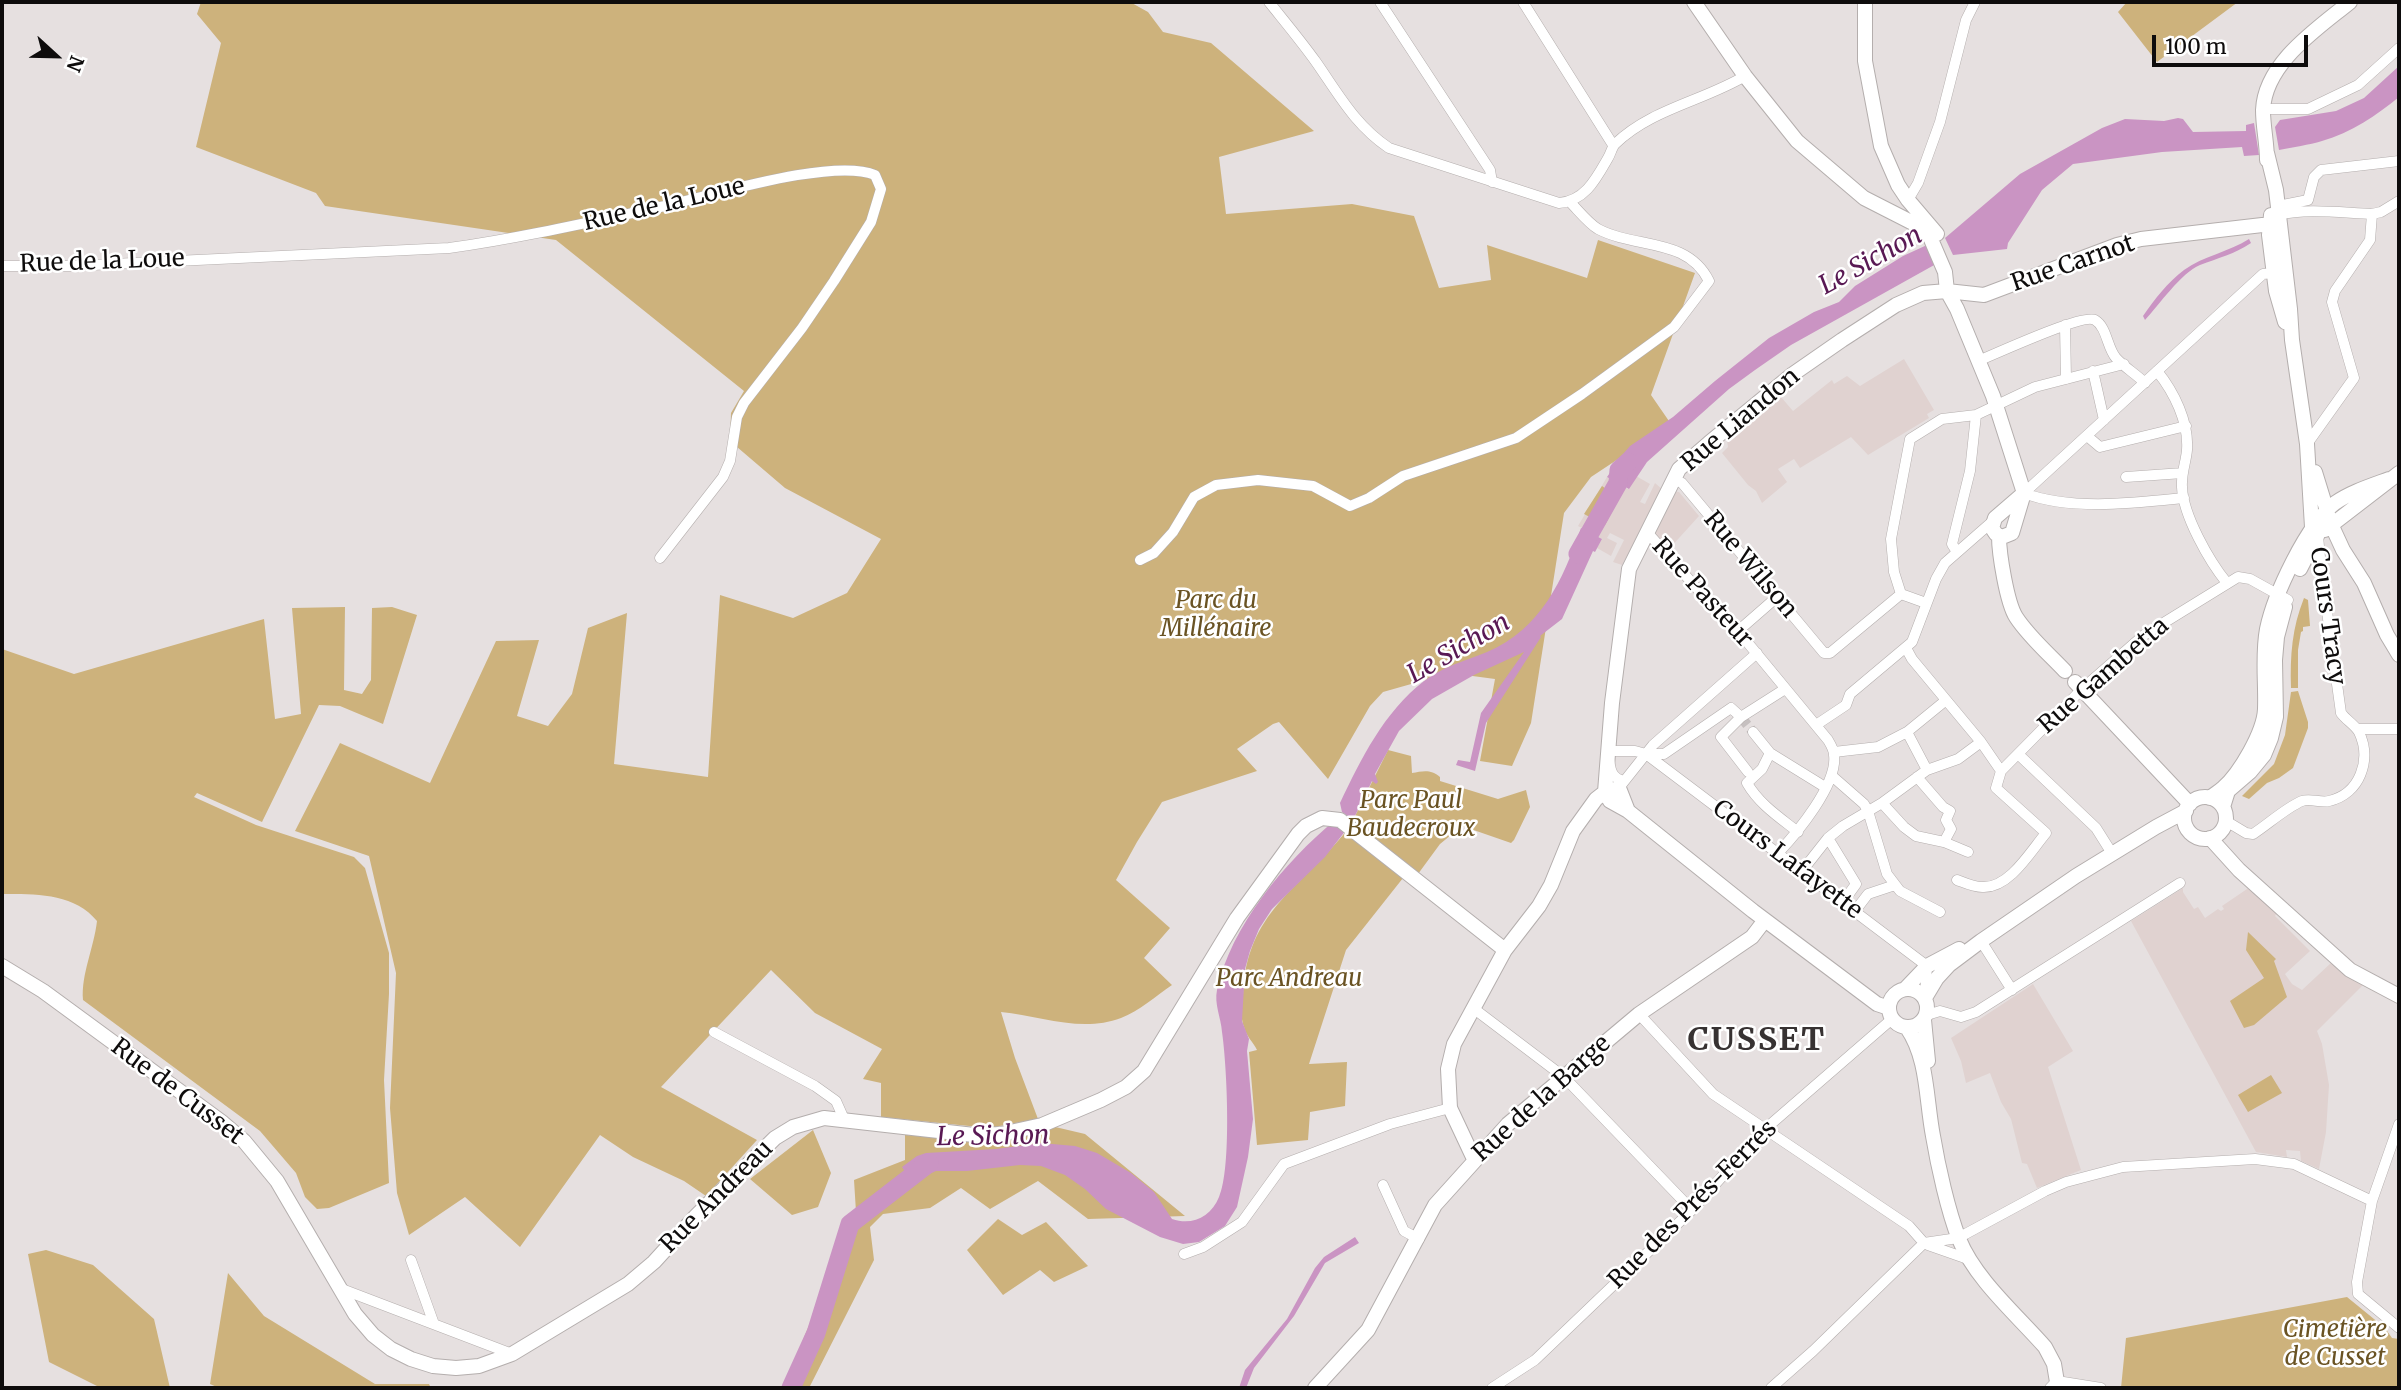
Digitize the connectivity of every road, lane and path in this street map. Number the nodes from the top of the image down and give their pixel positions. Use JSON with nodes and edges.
{"nodes":[{"id":1,"x":1269,"y":2,"type":"edge"},
{"id":2,"x":1380,"y":2,"type":"edge"},
{"id":3,"x":1523,"y":2,"type":"edge"},
{"id":4,"x":1694,"y":2,"type":"edge"},
{"id":5,"x":1865,"y":2,"type":"edge"},
{"id":6,"x":1975,"y":2,"type":"edge"},
{"id":7,"x":2350,"y":2,"type":"edge"},
{"id":8,"x":2399,"y":48,"type":"edge"},
{"id":9,"x":1745,"y":76,"type":"junction"},
{"id":10,"x":2263,"y":116,"type":"junction"},
{"id":11,"x":1613,"y":145,"type":"junction"},
{"id":12,"x":2267,"y":153,"type":"junction"},
{"id":13,"x":2399,"y":161,"type":"edge"},
{"id":14,"x":1492,"y":182,"type":"junction"},
{"id":15,"x":1908,"y":200,"type":"junction"},
{"id":16,"x":2399,"y":201,"type":"edge"},
{"id":17,"x":1570,"y":202,"type":"junction"},
{"id":18,"x":1879,"y":205,"type":"junction"},
{"id":19,"x":2308,"y":205,"type":"junction"},
{"id":20,"x":2276,"y":214,"type":"junction"},
{"id":21,"x":2372,"y":214,"type":"junction"},
{"id":22,"x":1934,"y":236,"type":"junction"},
{"id":23,"x":2,"y":266,"type":"edge"},
{"id":24,"x":2280,"y":272,"type":"junction"},
{"id":25,"x":1953,"y":291,"type":"junction"},
{"id":26,"x":2065,"y":325,"type":"junction"},
{"id":27,"x":1978,"y":361,"type":"junction"},
{"id":28,"x":2124,"y":364,"type":"junction"},
{"id":29,"x":2157,"y":371,"type":"junction"},
{"id":30,"x":2093,"y":372,"type":"junction"},
{"id":31,"x":2067,"y":379,"type":"junction"},
{"id":32,"x":2145,"y":383,"type":"junction"},
{"id":33,"x":1995,"y":407,"type":"junction"},
{"id":34,"x":1976,"y":415,"type":"junction"},
{"id":35,"x":2104,"y":419,"type":"junction"},
{"id":36,"x":2186,"y":426,"type":"junction"},
{"id":37,"x":2087,"y":436,"type":"junction"},
{"id":38,"x":2307,"y":444,"type":"junction"},
{"id":39,"x":2183,"y":473,"type":"junction"},
{"id":40,"x":2394,"y":476,"type":"edge"},
{"id":41,"x":2126,"y":477,"type":"dead end"},
{"id":42,"x":1674,"y":479,"type":"junction"},
{"id":43,"x":2315,"y":491,"type":"junction"},
{"id":44,"x":2024,"y":493,"type":"junction"},
{"id":45,"x":2349,"y":495,"type":"junction"},
{"id":46,"x":2184,"y":498,"type":"junction"},
{"id":47,"x":2329,"y":518,"type":"junction"},
{"id":48,"x":2002,"y":529,"type":"junction"},
{"id":49,"x":1647,"y":532,"type":"junction"},
{"id":50,"x":2315,"y":532,"type":"junction"},
{"id":51,"x":2343,"y":550,"type":"junction"},
{"id":52,"x":1957,"y":552,"type":"junction"},
{"id":53,"x":660,"y":558,"type":"dead end"},
{"id":54,"x":1140,"y":560,"type":"dead end"},
{"id":55,"x":2227,"y":583,"type":"junction"},
{"id":56,"x":1901,"y":594,"type":"junction"},
{"id":57,"x":2278,"y":595,"type":"junction"},
{"id":58,"x":1777,"y":597,"type":"junction"},
{"id":59,"x":1926,"y":603,"type":"junction"},
{"id":60,"x":1738,"y":631,"type":"junction"},
{"id":61,"x":1906,"y":648,"type":"junction"},
{"id":62,"x":1757,"y":653,"type":"junction"},
{"id":63,"x":2399,"y":655,"type":"edge"},
{"id":64,"x":2074,"y":681,"type":"junction"},
{"id":65,"x":1785,"y":689,"type":"junction"},
{"id":66,"x":1945,"y":701,"type":"junction"},
{"id":67,"x":1741,"y":717,"type":"junction"},
{"id":68,"x":1816,"y":725,"type":"junction"},
{"id":69,"x":2358,"y":729,"type":"junction"},
{"id":70,"x":2399,"y":729,"type":"edge"},
{"id":71,"x":1753,"y":732,"type":"tunnel mouth"},
{"id":72,"x":1907,"y":732,"type":"junction"},
{"id":73,"x":1981,"y":742,"type":"junction"},
{"id":74,"x":1608,"y":751,"type":"junction"},
{"id":75,"x":1835,"y":752,"type":"junction"},
{"id":76,"x":1770,"y":753,"type":"junction"},
{"id":77,"x":1646,"y":754,"type":"junction"},
{"id":78,"x":2018,"y":754,"type":"junction"},
{"id":79,"x":1927,"y":770,"type":"junction"},
{"id":80,"x":2001,"y":771,"type":"junction"},
{"id":81,"x":1748,"y":772,"type":"dead end"},
{"id":82,"x":1832,"y":776,"type":"junction"},
{"id":83,"x":1917,"y":778,"type":"junction"},
{"id":84,"x":1616,"y":787,"type":"junction"},
{"id":85,"x":1825,"y":787,"type":"junction"},
{"id":86,"x":2210,"y":798,"type":"junction"},
{"id":87,"x":1882,"y":803,"type":"junction"},
{"id":88,"x":2188,"y":808,"type":"junction"},
{"id":89,"x":1868,"y":811,"type":"junction"},
{"id":90,"x":2224,"y":814,"type":"junction"},
{"id":91,"x":2156,"y":827,"type":"junction"},
{"id":92,"x":1798,"y":832,"type":"junction"},
{"id":93,"x":2191,"y":833,"type":"junction"},
{"id":94,"x":1828,"y":838,"type":"junction"},
{"id":95,"x":2210,"y":838,"type":"junction"},
{"id":96,"x":1944,"y":842,"type":"junction"},
{"id":97,"x":1968,"y":852,"type":"dead end"},
{"id":98,"x":1778,"y":853,"type":"junction"},
{"id":99,"x":2113,"y":855,"type":"junction"},
{"id":100,"x":1802,"y":871,"type":"junction"},
{"id":101,"x":1957,"y":880,"type":"dead end"},
{"id":102,"x":2180,"y":883,"type":"dead end"},
{"id":103,"x":1895,"y":885,"type":"junction"},
{"id":104,"x":1843,"y":902,"type":"junction"},
{"id":105,"x":1855,"y":911,"type":"junction"},
{"id":106,"x":1940,"y":912,"type":"dead end"},
{"id":107,"x":1765,"y":920,"type":"junction"},
{"id":108,"x":1981,"y":941,"type":"junction"},
{"id":109,"x":1505,"y":950,"type":"junction"},
{"id":110,"x":2,"y":966,"type":"edge"},
{"id":111,"x":1927,"y":966,"type":"junction"},
{"id":112,"x":2012,"y":990,"type":"junction"},
{"id":113,"x":1900,"y":992,"type":"junction"},
{"id":114,"x":1863,"y":993,"type":"junction"},
{"id":115,"x":2399,"y":996,"type":"edge"},
{"id":116,"x":1925,"y":998,"type":"junction"},
{"id":117,"x":1473,"y":1008,"type":"junction"},
{"id":118,"x":1639,"y":1014,"type":"junction"},
{"id":119,"x":1891,"y":1014,"type":"junction"},
{"id":120,"x":1925,"y":1017,"type":"junction"},
{"id":121,"x":1907,"y":1028,"type":"junction"},
{"id":122,"x":714,"y":1032,"type":"dead end"},
{"id":123,"x":1564,"y":1076,"type":"junction"},
{"id":124,"x":1929,"y":1104,"type":"junction"},
{"id":125,"x":1450,"y":1108,"type":"junction"},
{"id":126,"x":844,"y":1119,"type":"junction"},
{"id":127,"x":2399,"y":1125,"type":"edge"},
{"id":128,"x":1764,"y":1130,"type":"junction"},
{"id":129,"x":1474,"y":1159,"type":"junction"},
{"id":130,"x":1383,"y":1185,"type":"dead end"},
{"id":131,"x":2372,"y":1200,"type":"junction"},
{"id":132,"x":1692,"y":1210,"type":"junction"},
{"id":133,"x":1419,"y":1238,"type":"junction"},
{"id":134,"x":1958,"y":1238,"type":"junction"},
{"id":135,"x":1924,"y":1243,"type":"junction"},
{"id":136,"x":1184,"y":1254,"type":"dead end"},
{"id":137,"x":1968,"y":1259,"type":"junction"},
{"id":138,"x":411,"y":1260,"type":"dead end"},
{"id":139,"x":339,"y":1288,"type":"junction"},
{"id":140,"x":434,"y":1324,"type":"junction"},
{"id":141,"x":2399,"y":1328,"type":"edge"},
{"id":142,"x":512,"y":1354,"type":"junction"},
{"id":143,"x":2055,"y":1386,"type":"edge"},
{"id":144,"x":1315,"y":1388,"type":"edge"},
{"id":145,"x":1492,"y":1388,"type":"edge"},
{"id":146,"x":1771,"y":1388,"type":"edge"},
{"id":147,"x":2101,"y":1388,"type":"edge"}],
"edges":[{"from":1,"to":14,"type":"street"},
{"from":2,"to":14,"type":"street"},
{"from":3,"to":11,"type":"street"},
{"from":4,"to":9,"type":"main road"},
{"from":5,"to":15,"type":"main road"},
{"from":6,"to":15,"type":"street"},
{"from":7,"to":10,"type":"main road"},
{"from":8,"to":10,"type":"street"},
{"from":9,"to":11,"type":"street"},
{"from":9,"to":18,"type":"main road"},
{"from":10,"to":12,"type":"main road"},
{"from":11,"to":17,"type":"street"},
{"from":12,"to":20,"type":"main road"},
{"from":12,"to":20,"type":"main road"},
{"from":13,"to":19,"type":"street"},
{"from":14,"to":17,"type":"street"},
{"from":15,"to":18,"type":"main road"},
{"from":15,"to":22,"type":"main road"},
{"from":16,"to":21,"type":"street"},
{"from":17,"to":54,"type":"street"},
{"from":18,"to":22,"type":"main road"},
{"from":19,"to":20,"type":"street"},
{"from":19,"to":21,"type":"street"},
{"from":20,"to":24,"type":"main road"},
{"from":20,"to":25,"type":"main road","name":"Rue Carnot"},
{"from":21,"to":38,"type":"street"},
{"from":22,"to":25,"type":"main road"},
{"from":23,"to":53,"type":"street","name":"Rue de la Loue"},
{"from":24,"to":29,"type":"street"},
{"from":24,"to":38,"type":"main road"},
{"from":25,"to":27,"type":"main road"},
{"from":25,"to":42,"type":"main road","name":"Rue Liandon"},
{"from":26,"to":27,"type":"street"},
{"from":26,"to":28,"type":"street"},
{"from":26,"to":31,"type":"street"},
{"from":27,"to":33,"type":"main road"},
{"from":28,"to":30,"type":"street"},
{"from":28,"to":32,"type":"street"},
{"from":29,"to":32,"type":"street"},
{"from":29,"to":36,"type":"street"},
{"from":30,"to":31,"type":"street"},
{"from":30,"to":35,"type":"street"},
{"from":31,"to":33,"type":"street"},
{"from":32,"to":35,"type":"street"},
{"from":33,"to":34,"type":"street"},
{"from":33,"to":44,"type":"main road"},
{"from":34,"to":52,"type":"street"},
{"from":34,"to":56,"type":"street"},
{"from":35,"to":37,"type":"street"},
{"from":36,"to":37,"type":"street"},
{"from":36,"to":39,"type":"street"},
{"from":37,"to":44,"type":"street"},
{"from":38,"to":43,"type":"main road"},
{"from":39,"to":41,"type":"street"},
{"from":39,"to":46,"type":"street"},
{"from":40,"to":45,"type":"main road"},
{"from":40,"to":47,"type":"main road"},
{"from":42,"to":49,"type":"main road","name":"Rue Liandon"},
{"from":42,"to":58,"type":"street","name":"Rue Wilson"},
{"from":43,"to":45,"type":"main road"},
{"from":43,"to":47,"type":"main road"},
{"from":43,"to":50,"type":"main road"},
{"from":44,"to":46,"type":"street"},
{"from":44,"to":48,"type":"main road"},
{"from":45,"to":47,"type":"main road"},
{"from":46,"to":55,"type":"street"},
{"from":47,"to":50,"type":"main road"},
{"from":47,"to":51,"type":"main road"},
{"from":48,"to":52,"type":"street"},
{"from":48,"to":64,"type":"main road"},
{"from":49,"to":60,"type":"street","name":"Rue Pasteur"},
{"from":49,"to":74,"type":"main road","name":"Rue Liandon"},
{"from":50,"to":51,"type":"street"},
{"from":50,"to":57,"type":"main road","name":"Cours Tracy"},
{"from":50,"to":69,"type":"street","name":"Cours Tracy"},
{"from":51,"to":63,"type":"main road"},
{"from":52,"to":59,"type":"street"},
{"from":55,"to":57,"type":"street"},
{"from":55,"to":64,"type":"street","name":"Rue Gambetta"},
{"from":56,"to":58,"type":"street","name":"Rue Wilson"},
{"from":56,"to":59,"type":"street"},
{"from":57,"to":86,"type":"main road","name":"Cours Tracy"},
{"from":57,"to":90,"type":"main road","name":"Cours Tracy"},
{"from":58,"to":60,"type":"street"},
{"from":59,"to":61,"type":"street"},
{"from":60,"to":62,"type":"street","name":"Rue Pasteur"},
{"from":61,"to":66,"type":"street"},
{"from":61,"to":68,"type":"street"},
{"from":62,"to":65,"type":"street","name":"Rue Pasteur"},
{"from":62,"to":77,"type":"street"},
{"from":64,"to":78,"type":"street","name":"Rue Gambetta"},
{"from":64,"to":88,"type":"main road"},
{"from":65,"to":67,"type":"street"},
{"from":65,"to":68,"type":"street","name":"Rue Pasteur"},
{"from":66,"to":72,"type":"street"},
{"from":66,"to":73,"type":"street"},
{"from":67,"to":77,"type":"street"},
{"from":67,"to":81,"type":"street"},
{"from":68,"to":75,"type":"street","name":"Rue Pasteur"},
{"from":69,"to":70,"type":"street"},
{"from":69,"to":90,"type":"street","name":"Cours Tracy"},
{"from":71,"to":76,"type":"street"},
{"from":72,"to":75,"type":"street"},
{"from":72,"to":79,"type":"street"},
{"from":73,"to":79,"type":"street"},
{"from":73,"to":80,"type":"street"},
{"from":74,"to":77,"type":"street"},
{"from":74,"to":84,"type":"main road","name":"Rue Liandon"},
{"from":75,"to":82,"type":"street"},
{"from":76,"to":85,"type":"street"},
{"from":76,"to":92,"type":"street"},
{"from":77,"to":84,"type":"street"},
{"from":77,"to":98,"type":"street","name":"Cours Lafayette"},
{"from":78,"to":80,"type":"street","name":"Rue Gambetta"},
{"from":78,"to":99,"type":"street"},
{"from":79,"to":83,"type":"street"},
{"from":80,"to":101,"type":"street"},
{"from":82,"to":85,"type":"street"},
{"from":82,"to":89,"type":"street"},
{"from":83,"to":87,"type":"street"},
{"from":83,"to":96,"type":"street"},
{"from":84,"to":107,"type":"main road"},
{"from":84,"to":109,"type":"main road"},
{"from":85,"to":92,"type":"street"},
{"from":86,"to":88,"type":"main road"},
{"from":86,"to":90,"type":"main road"},
{"from":87,"to":89,"type":"street"},
{"from":87,"to":96,"type":"street"},
{"from":88,"to":91,"type":"main road"},
{"from":88,"to":93,"type":"main road"},
{"from":89,"to":94,"type":"street"},
{"from":89,"to":103,"type":"street"},
{"from":90,"to":95,"type":"main road"},
{"from":91,"to":93,"type":"main road"},
{"from":91,"to":99,"type":"main road"},
{"from":92,"to":98,"type":"street"},
{"from":93,"to":95,"type":"main road"},
{"from":94,"to":100,"type":"street"},
{"from":94,"to":104,"type":"street"},
{"from":95,"to":115,"type":"main road"},
{"from":96,"to":97,"type":"street"},
{"from":98,"to":100,"type":"street","name":"Cours Lafayette"},
{"from":99,"to":108,"type":"main road"},
{"from":100,"to":104,"type":"street","name":"Cours Lafayette"},
{"from":102,"to":112,"type":"street"},
{"from":103,"to":105,"type":"street"},
{"from":103,"to":106,"type":"street"},
{"from":104,"to":105,"type":"street","name":"Cours Lafayette"},
{"from":105,"to":111,"type":"street","name":"Cours Lafayette"},
{"from":107,"to":114,"type":"main road"},
{"from":107,"to":118,"type":"main road","name":"Rue de la Barge"},
{"from":108,"to":111,"type":"main road"},
{"from":108,"to":112,"type":"street"},
{"from":108,"to":116,"type":"main road"},
{"from":109,"to":117,"type":"main road"},
{"from":109,"to":126,"type":"main road","name":"Rue Andreau"},
{"from":110,"to":139,"type":"main road","name":"Rue de Cusset"},
{"from":111,"to":113,"type":"main road"},
{"from":111,"to":116,"type":"street"},
{"from":112,"to":120,"type":"street"},
{"from":113,"to":114,"type":"main road"},
{"from":113,"to":116,"type":"main road"},
{"from":113,"to":119,"type":"main road"},
{"from":114,"to":119,"type":"main road"},
{"from":116,"to":120,"type":"main road"},
{"from":117,"to":123,"type":"street"},
{"from":117,"to":125,"type":"main road"},
{"from":118,"to":123,"type":"main road","name":"Rue de la Barge"},
{"from":118,"to":128,"type":"street"},
{"from":119,"to":121,"type":"main road"},
{"from":119,"to":128,"type":"street","name":"Rue des Prés-Ferrés"},
{"from":120,"to":121,"type":"main road"},
{"from":120,"to":124,"type":"main road"},
{"from":121,"to":124,"type":"main road"},
{"from":122,"to":126,"type":"street"},
{"from":123,"to":129,"type":"main road","name":"Rue de la Barge"},
{"from":123,"to":132,"type":"street"},
{"from":124,"to":134,"type":"main road"},
{"from":125,"to":129,"type":"main road"},
{"from":125,"to":136,"type":"street"},
{"from":126,"to":142,"type":"main road","name":"Rue Andreau"},
{"from":127,"to":131,"type":"street"},
{"from":128,"to":132,"type":"street","name":"Rue des Prés-Ferrés"},
{"from":128,"to":135,"type":"street"},
{"from":129,"to":133,"type":"main road","name":"Rue de la Barge"},
{"from":130,"to":133,"type":"street"},
{"from":131,"to":134,"type":"street"},
{"from":131,"to":141,"type":"street"},
{"from":132,"to":145,"type":"street","name":"Rue des Prés-Ferrés"},
{"from":133,"to":144,"type":"main road","name":"Rue de la Barge"},
{"from":134,"to":135,"type":"street"},
{"from":134,"to":137,"type":"main road"},
{"from":135,"to":137,"type":"street"},
{"from":135,"to":146,"type":"street"},
{"from":137,"to":143,"type":"main road"},
{"from":138,"to":140,"type":"street"},
{"from":139,"to":140,"type":"street"},
{"from":139,"to":142,"type":"main road","name":"Rue Andreau"},
{"from":140,"to":142,"type":"street"},
{"from":143,"to":147,"type":"street"}]}
